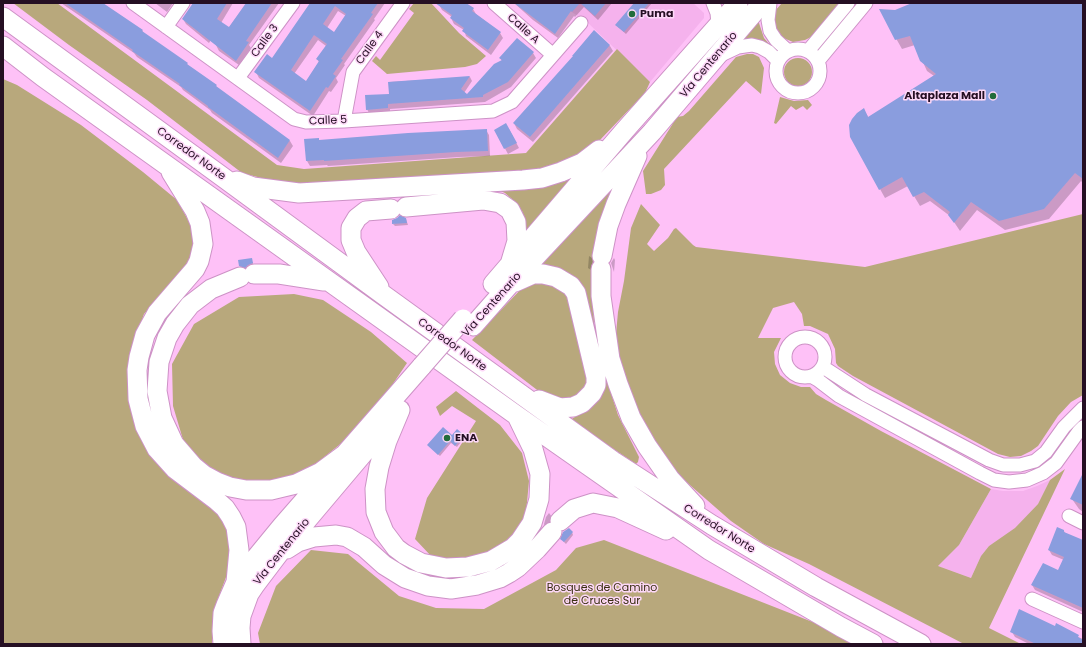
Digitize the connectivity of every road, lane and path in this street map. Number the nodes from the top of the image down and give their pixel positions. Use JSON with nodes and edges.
{"nodes":[{"id":1,"x":132,"y":3,"type":"edge"},
{"id":2,"x":183,"y":3,"type":"edge"},
{"id":3,"x":293,"y":3,"type":"edge"},
{"id":4,"x":403,"y":3,"type":"edge"},
{"id":5,"x":494,"y":3,"type":"edge"},
{"id":6,"x":713,"y":3,"type":"edge"},
{"id":7,"x":738,"y":3,"type":"edge"},
{"id":8,"x":762,"y":3,"type":"edge"},
{"id":9,"x":770,"y":3,"type":"edge"},
{"id":10,"x":848,"y":3,"type":"edge"},
{"id":11,"x":866,"y":3,"type":"edge"},
{"id":12,"x":3,"y":17,"type":"edge"},
{"id":13,"x":580,"y":23,"type":"dead end"},
{"id":14,"x":718,"y":25,"type":"junction"},
{"id":15,"x":166,"y":27,"type":"junction"},
{"id":16,"x":3,"y":46,"type":"edge"},
{"id":17,"x":788,"y":51,"type":"junction"},
{"id":18,"x":808,"y":51,"type":"junction"},
{"id":19,"x":553,"y":55,"type":"junction"},
{"id":20,"x":3,"y":58,"type":"edge"},
{"id":21,"x":714,"y":59,"type":"junction"},
{"id":22,"x":778,"y":61,"type":"junction"},
{"id":23,"x":818,"y":61,"type":"junction"},
{"id":24,"x":43,"y":77,"type":"junction"},
{"id":25,"x":238,"y":78,"type":"junction"},
{"id":26,"x":344,"y":121,"type":"junction"},
{"id":27,"x":625,"y":130,"type":"junction"},
{"id":28,"x":652,"y":132,"type":"junction"},
{"id":29,"x":166,"y":164,"type":"junction"},
{"id":30,"x":224,"y":178,"type":"junction"},
{"id":31,"x":511,"y":264,"type":"junction"},
{"id":32,"x":330,"y":282,"type":"junction"},
{"id":33,"x":511,"y":283,"type":"junction"},
{"id":34,"x":385,"y":296,"type":"junction"},
{"id":35,"x":468,"y":323,"type":"junction"},
{"id":36,"x":823,"y":367,"type":"junction"},
{"id":37,"x":427,"y":369,"type":"junction"},
{"id":38,"x":811,"y":376,"type":"junction"},
{"id":39,"x":517,"y":392,"type":"junction"},
{"id":40,"x":1083,"y":408,"type":"edge"},
{"id":41,"x":400,"y":410,"type":"junction"},
{"id":42,"x":516,"y":415,"type":"junction"},
{"id":43,"x":926,"y":427,"type":"junction"},
{"id":44,"x":1083,"y":427,"type":"edge"},
{"id":45,"x":919,"y":440,"type":"junction"},
{"id":46,"x":344,"y":455,"type":"junction"},
{"id":47,"x":1069,"y":516,"type":"dead end"},
{"id":48,"x":1083,"y":523,"type":"edge"},
{"id":49,"x":712,"y":525,"type":"junction"},
{"id":50,"x":709,"y":550,"type":"junction"},
{"id":51,"x":280,"y":552,"type":"junction"},
{"id":52,"x":236,"y":582,"type":"junction"},
{"id":53,"x":1032,"y":599,"type":"dead end"},
{"id":54,"x":1083,"y":622,"type":"edge"},
{"id":55,"x":223,"y":644,"type":"edge"},
{"id":56,"x":241,"y":644,"type":"edge"},
{"id":57,"x":873,"y":644,"type":"edge"},
{"id":58,"x":921,"y":644,"type":"edge"}],
"edges":[{"from":1,"to":15,"type":"street","name":"Calle 5"},
{"from":2,"to":15,"type":"street"},
{"from":3,"to":25,"type":"street","name":"Calle 3"},
{"from":4,"to":26,"type":"street","name":"Calle 4"},
{"from":5,"to":19,"type":"street","name":"Calle A"},
{"from":6,"to":14,"type":"street"},
{"from":7,"to":14,"type":"highway","name":"Vía Centenario"},
{"from":8,"to":21,"type":"highway","name":"Vía Centenario"},
{"from":9,"to":17,"type":"street"},
{"from":10,"to":18,"type":"street"},
{"from":11,"to":23,"type":"street"},
{"from":12,"to":30,"type":"highway","name":"Corredor Norte"},
{"from":13,"to":19,"type":"street"},
{"from":14,"to":27,"type":"highway","name":"Vía Centenario"},
{"from":15,"to":25,"type":"street","name":"Calle 5"},
{"from":16,"to":24,"type":"highway","name":"Corredor Norte"},
{"from":17,"to":18,"type":"street"},
{"from":17,"to":22,"type":"street"},
{"from":18,"to":23,"type":"street"},
{"from":19,"to":26,"type":"street","name":"Calle 5"},
{"from":20,"to":24,"type":"highway"},
{"from":21,"to":22,"type":"street"},
{"from":21,"to":28,"type":"highway","name":"Vía Centenario"},
{"from":22,"to":23,"type":"street"},
{"from":24,"to":29,"type":"highway","name":"Corredor Norte"},
{"from":25,"to":26,"type":"street","name":"Calle 5"},
{"from":27,"to":30,"type":"highway"},
{"from":27,"to":31,"type":"highway","name":"Vía Centenario"},
{"from":28,"to":33,"type":"highway","name":"Vía Centenario"},
{"from":28,"to":49,"type":"highway"},
{"from":29,"to":32,"type":"highway","name":"Corredor Norte"},
{"from":29,"to":52,"type":"highway"},
{"from":30,"to":34,"type":"highway","name":"Corredor Norte"},
{"from":31,"to":34,"type":"highway"},
{"from":31,"to":35,"type":"highway","name":"Vía Centenario"},
{"from":32,"to":42,"type":"highway","name":"Corredor Norte"},
{"from":32,"to":46,"type":"highway"},
{"from":33,"to":35,"type":"highway","name":"Vía Centenario"},
{"from":33,"to":39,"type":"highway"},
{"from":34,"to":39,"type":"highway","name":"Corredor Norte"},
{"from":35,"to":37,"type":"highway","name":"Vía Centenario","bridge":true},
{"from":36,"to":38,"type":"street"},
{"from":36,"to":38,"type":"street"},
{"from":36,"to":43,"type":"street"},
{"from":37,"to":41,"type":"highway","name":"Vía Centenario"},
{"from":37,"to":46,"type":"highway","name":"Vía Centenario"},
{"from":38,"to":45,"type":"street"},
{"from":39,"to":49,"type":"highway","name":"Corredor Norte"},
{"from":40,"to":43,"type":"street"},
{"from":41,"to":42,"type":"highway"},
{"from":41,"to":51,"type":"highway","name":"Vía Centenario"},
{"from":42,"to":50,"type":"highway","name":"Corredor Norte"},
{"from":43,"to":45,"type":"street"},
{"from":44,"to":45,"type":"street"},
{"from":46,"to":52,"type":"highway","name":"Vía Centenario"},
{"from":47,"to":48,"type":"street"},
{"from":49,"to":58,"type":"highway","name":"Corredor Norte"},
{"from":50,"to":51,"type":"highway"},
{"from":50,"to":57,"type":"highway","name":"Corredor Norte"},
{"from":51,"to":56,"type":"highway","name":"Vía Centenario"},
{"from":52,"to":55,"type":"highway","name":"Vía Centenario"},
{"from":53,"to":54,"type":"street"}]}
